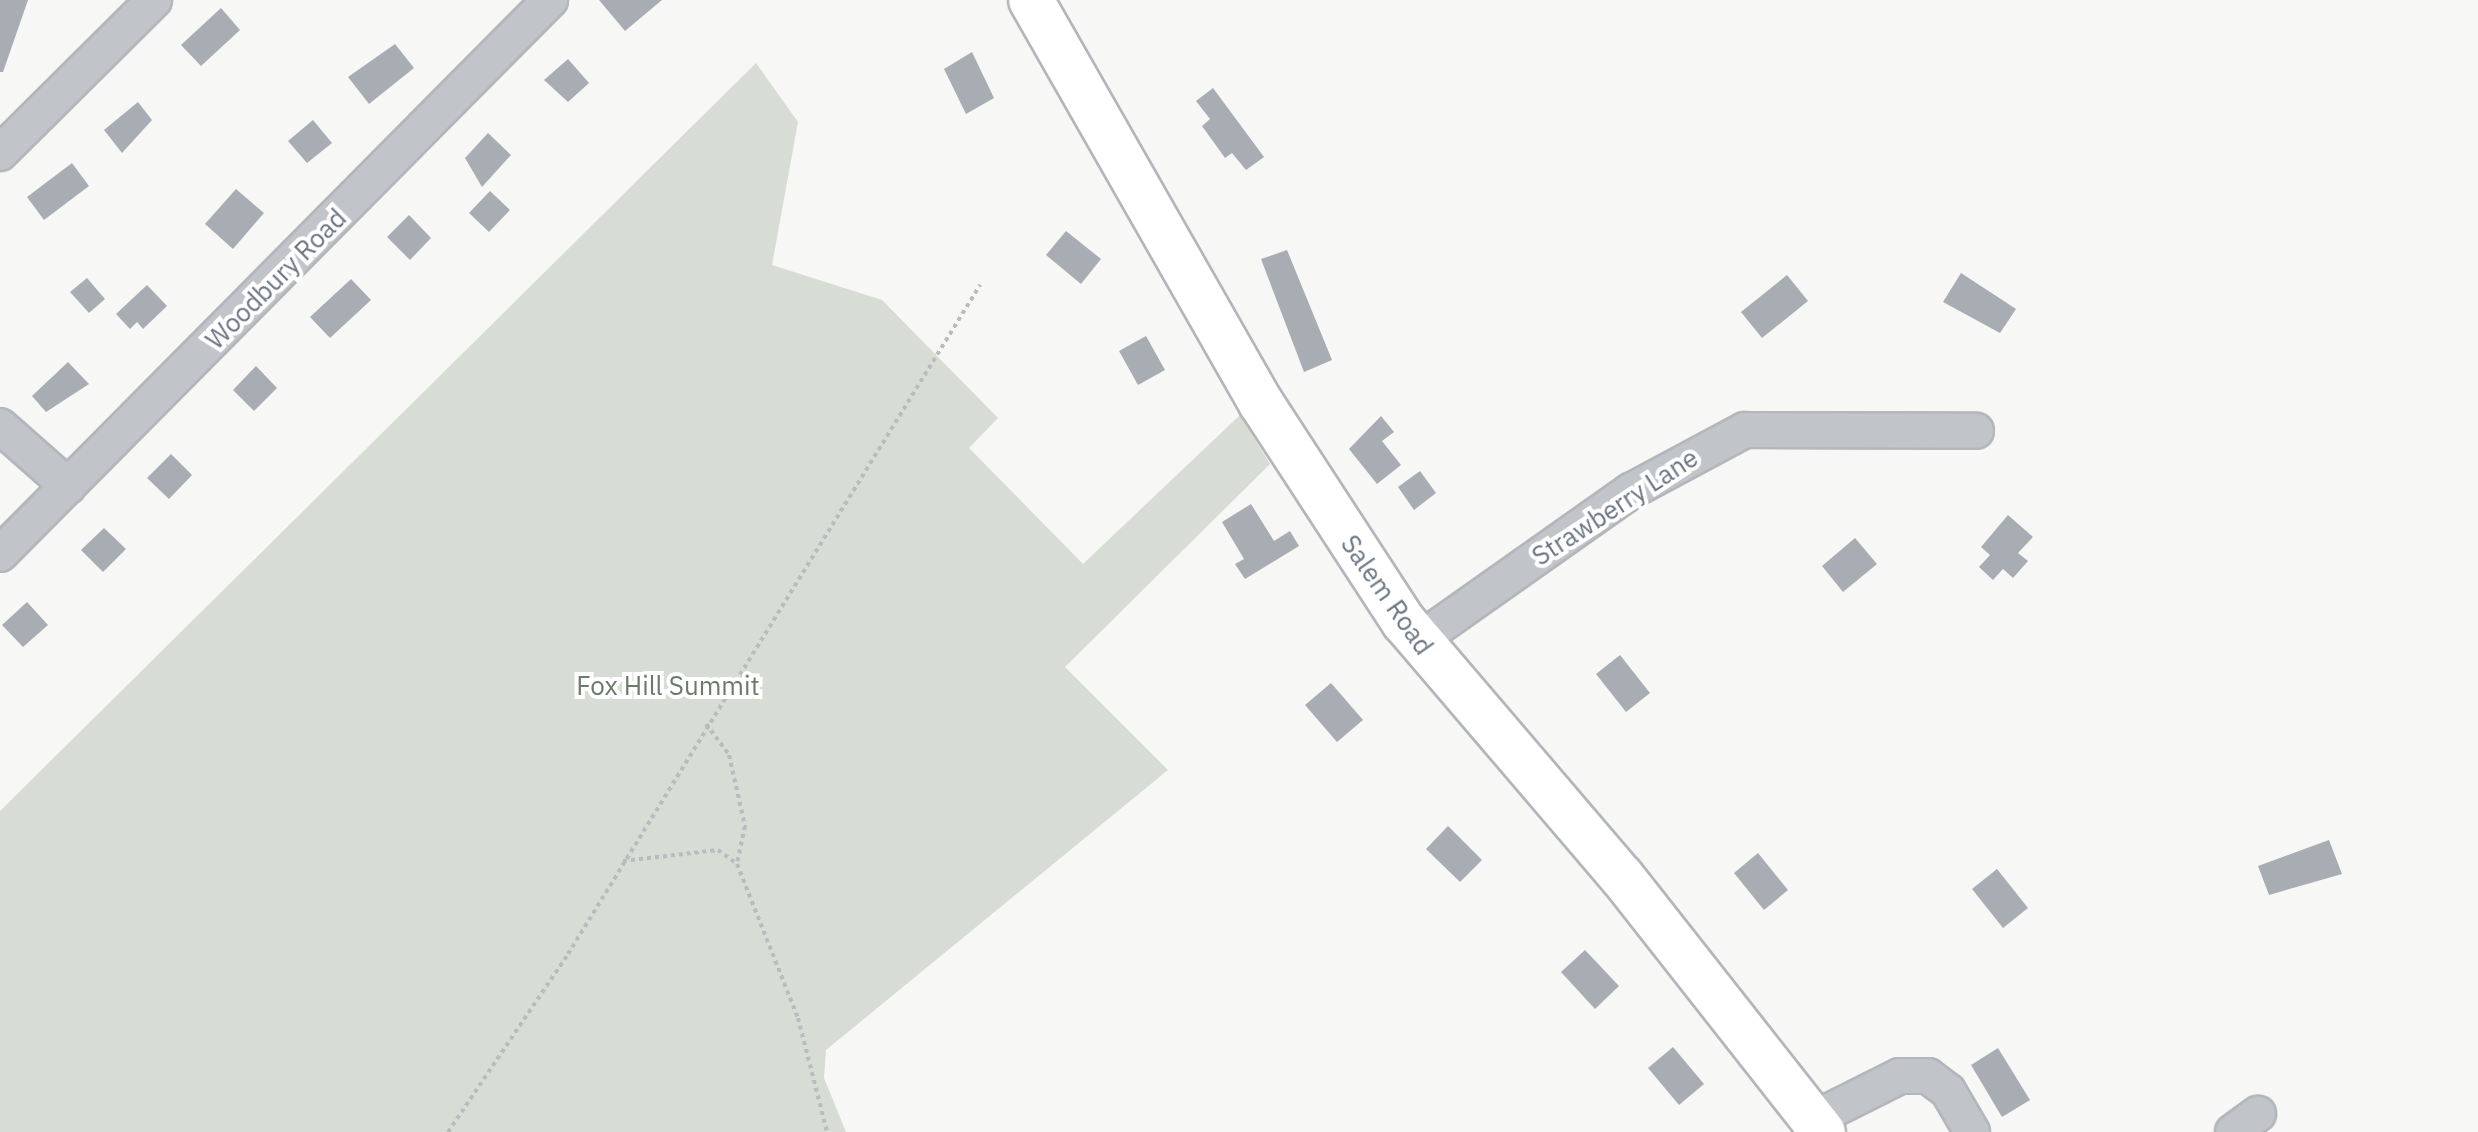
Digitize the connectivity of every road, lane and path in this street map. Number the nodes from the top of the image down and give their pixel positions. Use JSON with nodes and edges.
{"nodes":[{"id":1,"x":154,"y":0,"type":"edge"},
{"id":2,"x":550,"y":0,"type":"edge"},
{"id":3,"x":1031,"y":0,"type":"edge"},
{"id":4,"x":0,"y":153,"type":"edge"},
{"id":5,"x":980,"y":285,"type":"dead end"},
{"id":6,"x":0,"y":426,"type":"edge"},
{"id":7,"x":1976,"y":431,"type":"dead end"},
{"id":8,"x":68,"y":486,"type":"junction"},
{"id":9,"x":0,"y":554,"type":"edge"},
{"id":10,"x":1418,"y":641,"type":"junction"},
{"id":11,"x":706,"y":724,"type":"junction"},
{"id":12,"x":623,"y":861,"type":"junction"},
{"id":13,"x":737,"y":864,"type":"junction"},
{"id":14,"x":1819,"y":1126,"type":"edge"},
{"id":15,"x":448,"y":1132,"type":"edge"},
{"id":16,"x":827,"y":1132,"type":"edge"},
{"id":17,"x":1972,"y":1132,"type":"edge"}],
"edges":[{"from":1,"to":4,"type":"street"},
{"from":2,"to":8,"type":"street","name":"Woodbury Road"},
{"from":3,"to":10,"type":"main road","name":"Salem Road"},
{"from":5,"to":11,"type":"path"},
{"from":6,"to":8,"type":"street"},
{"from":7,"to":10,"type":"street","name":"Strawberry Lane"},
{"from":8,"to":9,"type":"street","name":"Woodbury Road"},
{"from":10,"to":14,"type":"main road","name":"Salem Road"},
{"from":11,"to":12,"type":"path"},
{"from":11,"to":13,"type":"path"},
{"from":12,"to":13,"type":"path"},
{"from":12,"to":15,"type":"path"},
{"from":13,"to":16,"type":"path"},
{"from":14,"to":17,"type":"street"}]}
